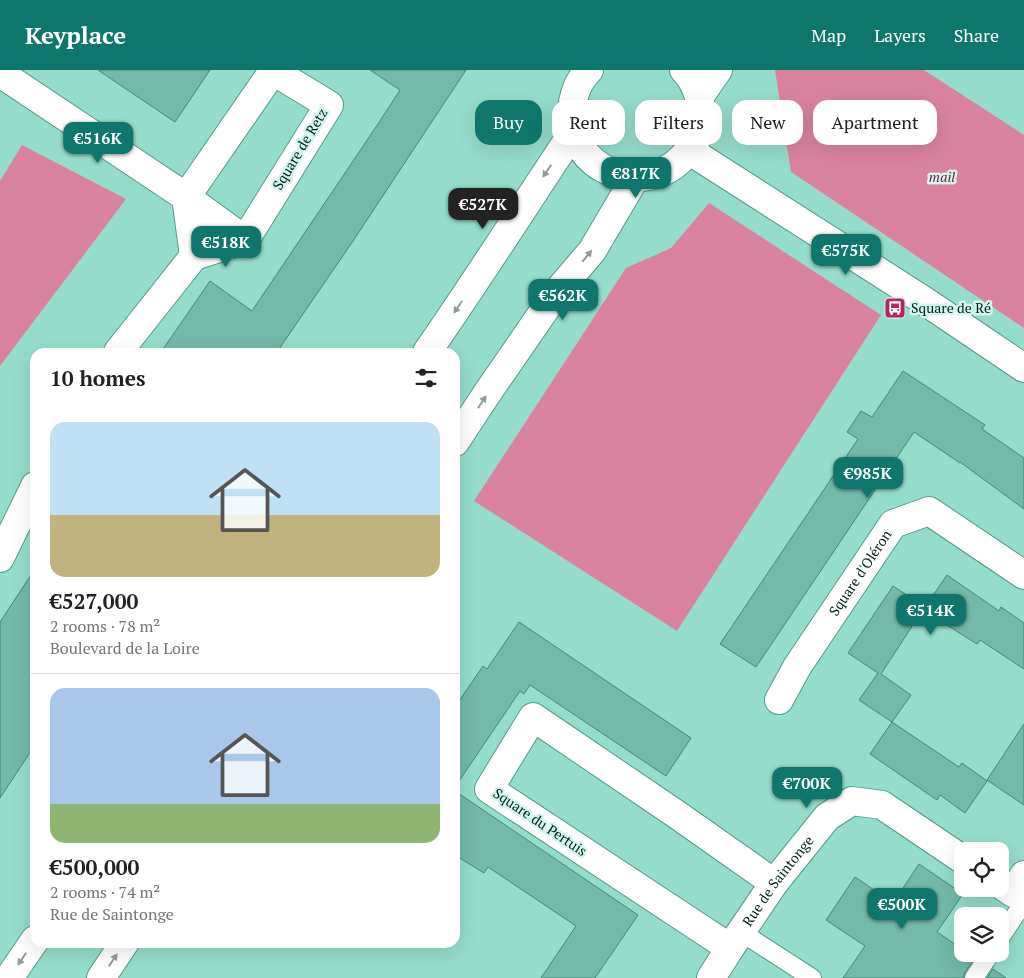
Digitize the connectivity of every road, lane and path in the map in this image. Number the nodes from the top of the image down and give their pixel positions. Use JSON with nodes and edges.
{"nodes":[{"id":1,"x":684,"y":70,"type":"edge"},
{"id":2,"x":718,"y":70,"type":"edge"},
{"id":3,"x":581,"y":72,"type":"edge"},
{"id":4,"x":0,"y":73,"type":"edge"},
{"id":5,"x":700,"y":96,"type":"junction"},
{"id":6,"x":573,"y":100,"type":"edge"},
{"id":7,"x":565,"y":145,"type":"edge"},
{"id":8,"x":581,"y":145,"type":"edge"},
{"id":9,"x":690,"y":151,"type":"junction"},
{"id":10,"x":635,"y":178,"type":"junction"},
{"id":11,"x":186,"y":197,"type":"junction"},
{"id":12,"x":245,"y":240,"type":"junction"},
{"id":13,"x":194,"y":256,"type":"junction"},
{"id":14,"x":121,"y":348,"type":"edge"},
{"id":15,"x":430,"y":348,"type":"edge"},
{"id":16,"x":1024,"y":368,"type":"edge"},
{"id":17,"x":460,"y":434,"type":"edge"},
{"id":18,"x":30,"y":496,"type":"edge"},
{"id":19,"x":0,"y":558,"type":"edge"},
{"id":20,"x":1024,"y":575,"type":"edge"},
{"id":21,"x":779,"y":700,"type":"dead end"},
{"id":22,"x":954,"y":854,"type":"edge"},
{"id":23,"x":774,"y":884,"type":"junction"},
{"id":24,"x":1017,"y":891,"type":"edge"},
{"id":25,"x":1009,"y":913,"type":"edge"},
{"id":26,"x":736,"y":940,"type":"junction"},
{"id":27,"x":30,"y":947,"type":"edge"},
{"id":28,"x":121,"y":948,"type":"edge"},
{"id":29,"x":985,"y":962,"type":"edge"},
{"id":30,"x":9,"y":978,"type":"edge"},
{"id":31,"x":101,"y":978,"type":"edge"},
{"id":32,"x":711,"y":978,"type":"edge"},
{"id":33,"x":812,"y":978,"type":"edge"},
{"id":34,"x":974,"y":978,"type":"edge"}],
"edges":[{"from":1,"to":5,"type":"street"},
{"from":2,"to":5,"type":"street"},
{"from":3,"to":6,"type":"street"},
{"from":4,"to":11,"type":"street"},
{"from":5,"to":9,"type":"street"},
{"from":7,"to":15,"type":"street","one_way":true},
{"from":8,"to":10,"type":"street"},
{"from":9,"to":10,"type":"street"},
{"from":9,"to":16,"type":"street"},
{"from":17,"to":10,"type":"street","one_way":true},
{"from":11,"to":12,"type":"street"},
{"from":11,"to":12,"type":"street","name":"Square de Retz"},
{"from":11,"to":13,"type":"street"},
{"from":12,"to":13,"type":"street"},
{"from":13,"to":14,"type":"street"},
{"from":18,"to":19,"type":"street"},
{"from":20,"to":21,"type":"street","name":"Square d'Oléron"},
{"from":22,"to":23,"type":"street","name":"Rue de Saintonge"},
{"from":23,"to":26,"type":"street","name":"Rue de Saintonge"},
{"from":23,"to":26,"type":"street","name":"Square du Pertuis"},
{"from":24,"to":25,"type":"lane"},
{"from":26,"to":32,"type":"street","name":"Rue de Saintonge"},
{"from":26,"to":33,"type":"lane"},
{"from":27,"to":30,"type":"street","one_way":true},
{"from":31,"to":28,"type":"street","one_way":true},
{"from":29,"to":34,"type":"lane"}]}
